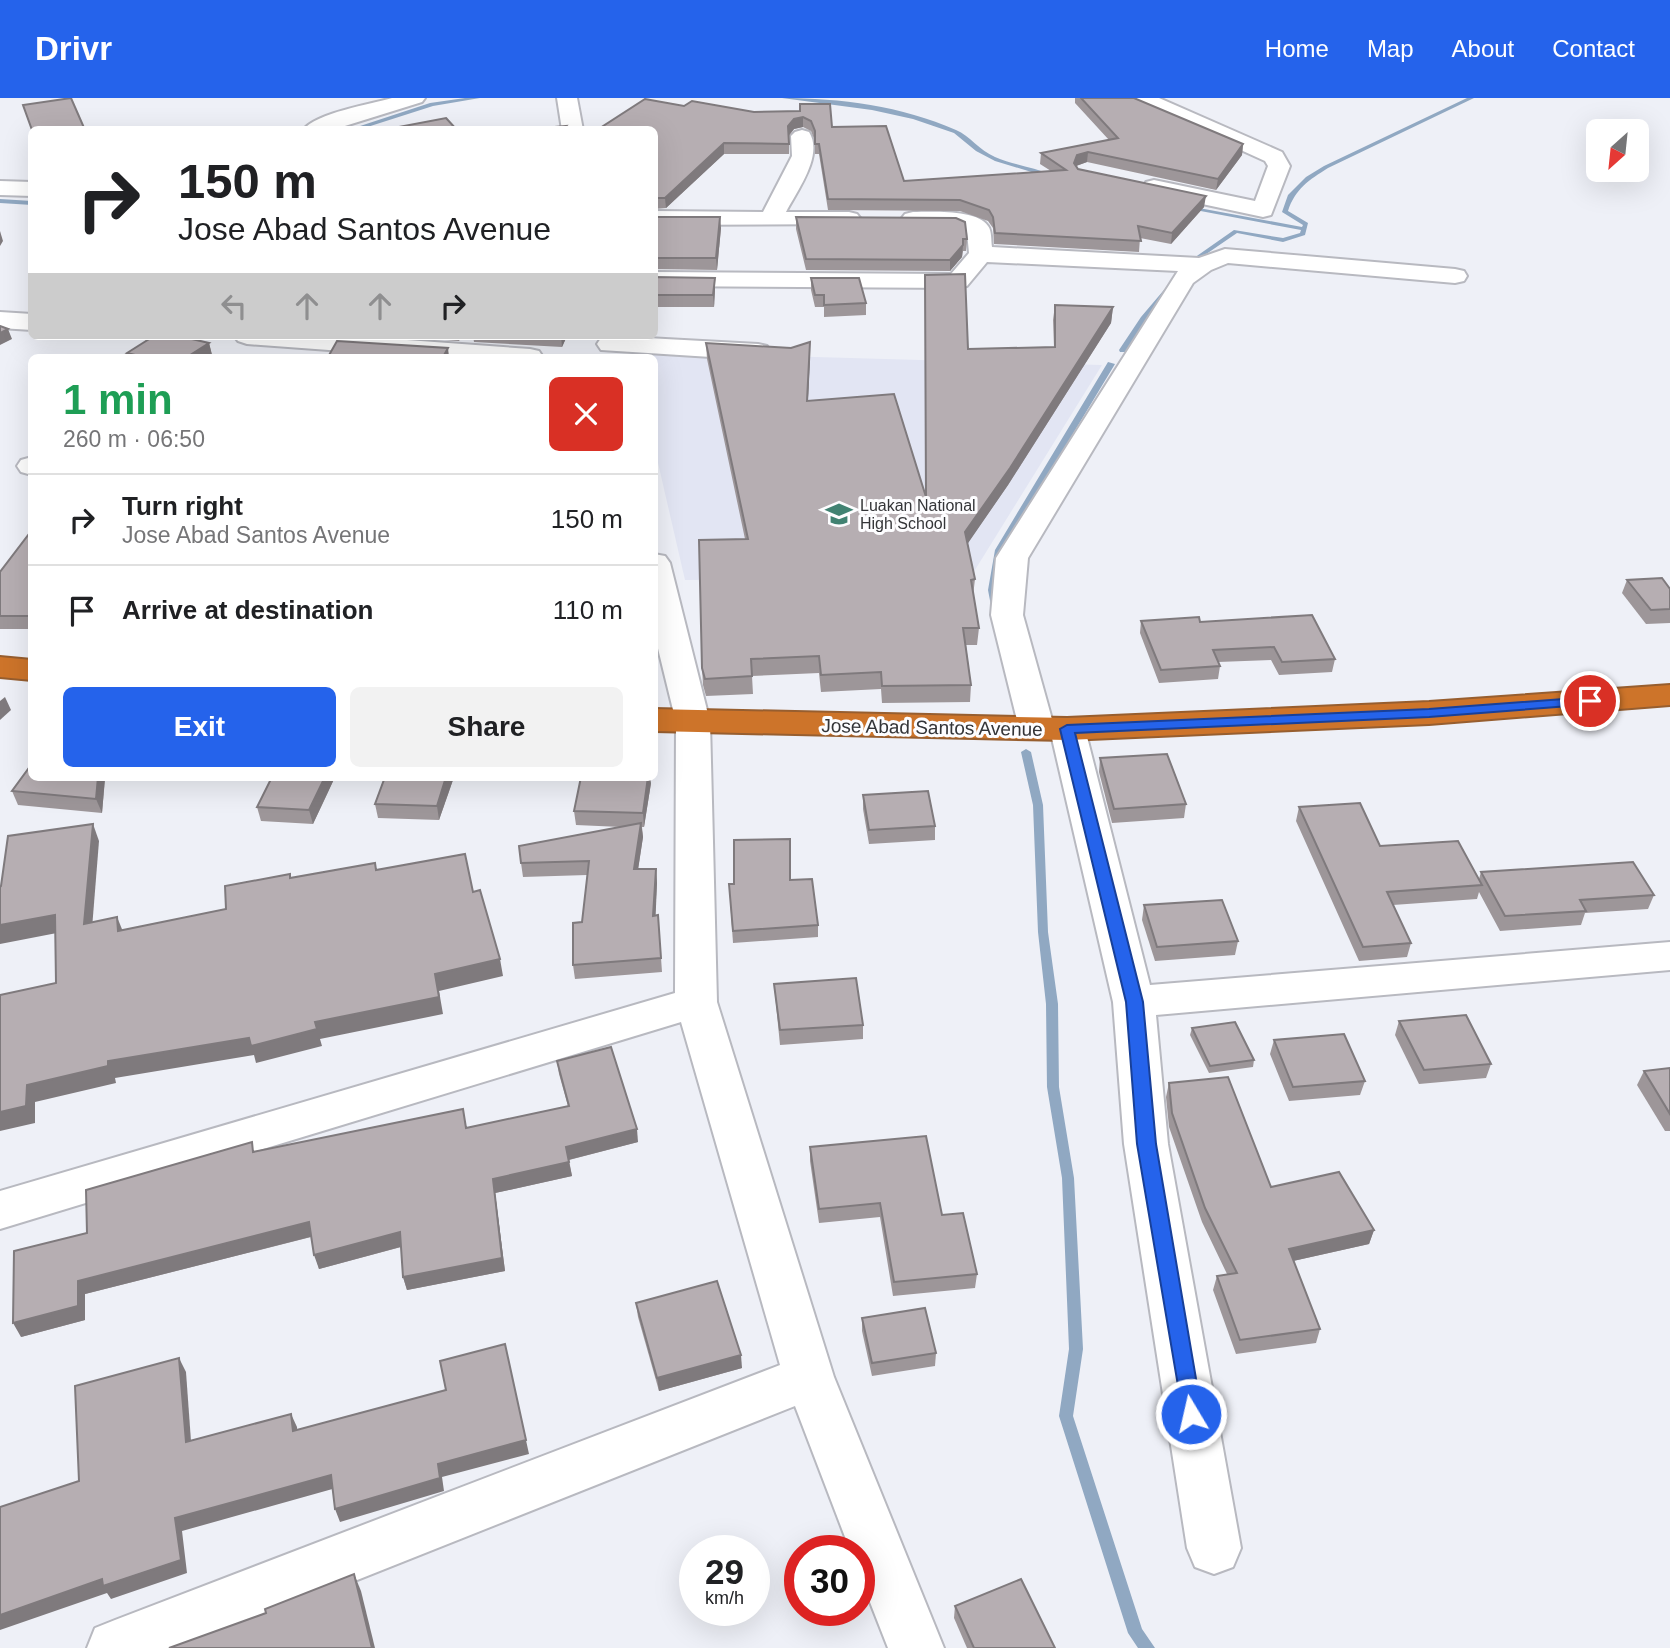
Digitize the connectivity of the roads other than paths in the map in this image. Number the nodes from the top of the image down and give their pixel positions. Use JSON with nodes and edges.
{"nodes":[{"id":1,"x":415,"y":98,"type":"edge"},
{"id":2,"x":1142,"y":98,"type":"edge"},
{"id":3,"x":323,"y":126,"type":"edge"},
{"id":4,"x":802,"y":136,"type":"edge"},
{"id":5,"x":1127,"y":181,"type":"edge"},
{"id":6,"x":0,"y":188,"type":"edge"},
{"id":7,"x":28,"y":189,"type":"edge"},
{"id":8,"x":658,"y":218,"type":"edge"},
{"id":9,"x":771,"y":219,"type":"junction"},
{"id":10,"x":865,"y":219,"type":"edge"},
{"id":11,"x":892,"y":219,"type":"edge"},
{"id":12,"x":981,"y":254,"type":"junction"},
{"id":13,"x":1202,"y":265,"type":"junction"},
{"id":14,"x":1455,"y":276,"type":"dead end"},
{"id":15,"x":658,"y":279,"type":"edge"},
{"id":16,"x":261,"y":342,"type":"edge"},
{"id":17,"x":610,"y":346,"type":"edge"},
{"id":18,"x":783,"y":353,"type":"edge"},
{"id":19,"x":476,"y":354,"type":"edge"},
{"id":20,"x":658,"y":595,"type":"edge"},
{"id":21,"x":0,"y":667,"type":"edge"},
{"id":22,"x":28,"y":670,"type":"edge"},
{"id":23,"x":1670,"y":695,"type":"edge"},
{"id":24,"x":674,"y":721,"type":"edge"},
{"id":25,"x":1052,"y":729,"type":"junction"},
{"id":26,"x":1670,"y":956,"type":"edge"},
{"id":27,"x":696,"y":1002,"type":"junction"},
{"id":28,"x":1134,"y":1002,"type":"junction"},
{"id":29,"x":0,"y":1210,"type":"edge"},
{"id":30,"x":809,"y":1377,"type":"junction"},
{"id":31,"x":1214,"y":1548,"type":"dead end"},
{"id":32,"x":115,"y":1648,"type":"edge"},
{"id":33,"x":916,"y":1648,"type":"edge"}],
"edges":[{"from":1,"to":3,"type":"street"},
{"from":2,"to":5,"type":"street"},
{"from":4,"to":9,"type":"street"},
{"from":6,"to":7,"type":"street"},
{"from":8,"to":9,"type":"street"},
{"from":9,"to":10,"type":"street"},
{"from":11,"to":12,"type":"street"},
{"from":12,"to":13,"type":"street"},
{"from":12,"to":15,"type":"street"},
{"from":13,"to":14,"type":"street"},
{"from":13,"to":25,"type":"street"},
{"from":16,"to":19,"type":"street"},
{"from":17,"to":18,"type":"street"},
{"from":20,"to":24,"type":"street"},
{"from":21,"to":22,"type":"highway"},
{"from":23,"to":25,"type":"highway","name":"Jose Abad Santos Avenue"},
{"from":24,"to":25,"type":"highway","name":"Jose Abad Santos Avenue"},
{"from":24,"to":27,"type":"street"},
{"from":25,"to":28,"type":"street"},
{"from":26,"to":28,"type":"street"},
{"from":27,"to":29,"type":"street"},
{"from":27,"to":30,"type":"street"},
{"from":28,"to":31,"type":"street"},
{"from":30,"to":32,"type":"street"},
{"from":30,"to":33,"type":"street"}]}
